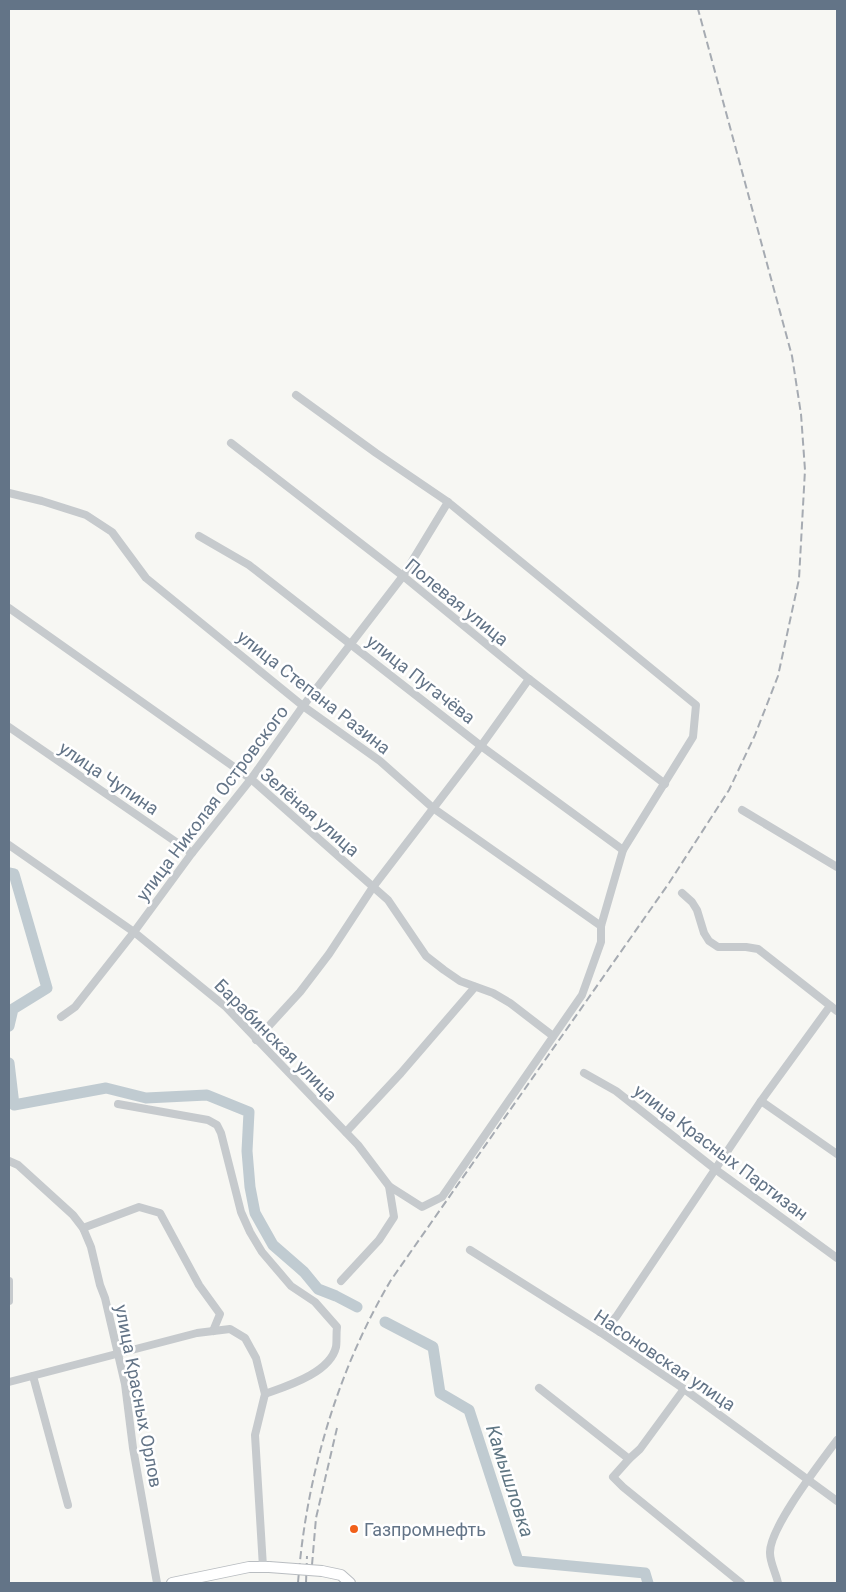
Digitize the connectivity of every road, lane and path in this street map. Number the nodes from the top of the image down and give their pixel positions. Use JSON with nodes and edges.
{"nodes":[{"id":1,"x":296,"y":395,"type":"dead end"},
{"id":2,"x":231,"y":443,"type":"dead end"},
{"id":3,"x":9,"y":493,"type":"edge"},
{"id":4,"x":448,"y":502,"type":"junction"},
{"id":5,"x":199,"y":536,"type":"dead end"},
{"id":6,"x":403,"y":576,"type":"junction"},
{"id":7,"x":9,"y":608,"type":"edge"},
{"id":8,"x":351,"y":644,"type":"junction"},
{"id":9,"x":529,"y":680,"type":"junction"},
{"id":10,"x":303,"y":706,"type":"junction"},
{"id":11,"x":9,"y":727,"type":"edge"},
{"id":12,"x":481,"y":746,"type":"junction"},
{"id":13,"x":251,"y":778,"type":"junction"},
{"id":14,"x":665,"y":784,"type":"junction"},
{"id":15,"x":433,"y":808,"type":"junction"},
{"id":16,"x":742,"y":810,"type":"dead end"},
{"id":17,"x":9,"y":845,"type":"edge"},
{"id":18,"x":623,"y":850,"type":"junction"},
{"id":19,"x":192,"y":853,"type":"junction"},
{"id":20,"x":837,"y":867,"type":"edge"},
{"id":21,"x":373,"y":887,"type":"junction"},
{"id":22,"x":682,"y":893,"type":"dead end"},
{"id":23,"x":601,"y":926,"type":"junction"},
{"id":24,"x":134,"y":932,"type":"junction"},
{"id":25,"x":475,"y":987,"type":"junction"},
{"id":26,"x":834,"y":1008,"type":"edge"},
{"id":27,"x":61,"y":1017,"type":"dead end"},
{"id":28,"x":554,"y":1036,"type":"junction"},
{"id":29,"x":256,"y":1040,"type":"junction"},
{"id":30,"x":584,"y":1073,"type":"dead end"},
{"id":31,"x":761,"y":1101,"type":"junction"},
{"id":32,"x":118,"y":1104,"type":"dead end"},
{"id":33,"x":346,"y":1132,"type":"junction"},
{"id":34,"x":837,"y":1154,"type":"edge"},
{"id":35,"x":9,"y":1161,"type":"edge"},
{"id":36,"x":715,"y":1169,"type":"junction"},
{"id":37,"x":389,"y":1186,"type":"junction"},
{"id":38,"x":83,"y":1228,"type":"junction"},
{"id":39,"x":470,"y":1250,"type":"dead end"},
{"id":40,"x":837,"y":1258,"type":"edge"},
{"id":41,"x":9,"y":1281,"type":"edge"},
{"id":42,"x":340,"y":1281,"type":"dead end"},
{"id":43,"x":9,"y":1301,"type":"edge"},
{"id":44,"x":213,"y":1331,"type":"junction"},
{"id":45,"x":600,"y":1332,"type":"junction"},
{"id":46,"x":117,"y":1354,"type":"junction"},
{"id":47,"x":33,"y":1376,"type":"junction"},
{"id":48,"x":9,"y":1382,"type":"edge"},
{"id":49,"x":539,"y":1388,"type":"dead end"},
{"id":50,"x":684,"y":1389,"type":"junction"},
{"id":51,"x":265,"y":1394,"type":"junction"},
{"id":52,"x":837,"y":1440,"type":"edge"},
{"id":53,"x":629,"y":1459,"type":"junction"},
{"id":54,"x":808,"y":1480,"type":"junction"},
{"id":55,"x":837,"y":1501,"type":"edge"},
{"id":56,"x":68,"y":1506,"type":"dead end"},
{"id":57,"x":266,"y":1567,"type":"junction"},
{"id":58,"x":158,"y":1583,"type":"edge"},
{"id":59,"x":172,"y":1583,"type":"edge"},
{"id":60,"x":350,"y":1583,"type":"edge"},
{"id":61,"x":741,"y":1583,"type":"edge"},
{"id":62,"x":778,"y":1583,"type":"edge"}],
"edges":[{"from":1,"to":4,"type":"street"},
{"from":2,"to":6,"type":"street","name":"Полевая улица"},
{"from":3,"to":10,"type":"street","name":"улица Степана Разина"},
{"from":4,"to":6,"type":"street","name":"улица Николая Островского"},
{"from":4,"to":14,"type":"street"},
{"from":5,"to":8,"type":"street","name":"улица Пугачёва"},
{"from":6,"to":8,"type":"street","name":"улица Николая Островского"},
{"from":6,"to":9,"type":"street","name":"Полевая улица"},
{"from":7,"to":13,"type":"street","name":"Зелёная улица"},
{"from":8,"to":10,"type":"street","name":"улица Николая Островского"},
{"from":8,"to":12,"type":"street","name":"улица Пугачёва"},
{"from":9,"to":12,"type":"street"},
{"from":9,"to":14,"type":"street","name":"Полевая улица"},
{"from":10,"to":13,"type":"street","name":"улица Николая Островского"},
{"from":10,"to":15,"type":"street","name":"улица Степана Разина"},
{"from":11,"to":19,"type":"street","name":"улица Чупина"},
{"from":12,"to":15,"type":"street"},
{"from":12,"to":18,"type":"street","name":"улица Пугачёва"},
{"from":13,"to":19,"type":"street","name":"улица Николая Островского"},
{"from":13,"to":21,"type":"street","name":"Зелёная улица"},
{"from":14,"to":18,"type":"street"},
{"from":15,"to":21,"type":"street"},
{"from":15,"to":23,"type":"street","name":"улица Степана Разина"},
{"from":16,"to":20,"type":"street"},
{"from":17,"to":24,"type":"street","name":"Барабинская улица"},
{"from":18,"to":23,"type":"street"},
{"from":19,"to":24,"type":"street","name":"улица Николая Островского"},
{"from":21,"to":25,"type":"street","name":"Зелёная улица"},
{"from":21,"to":29,"type":"street"},
{"from":22,"to":26,"type":"street"},
{"from":23,"to":28,"type":"street"},
{"from":24,"to":27,"type":"street","name":"улица Николая Островского"},
{"from":24,"to":29,"type":"street","name":"Барабинская улица"},
{"from":25,"to":28,"type":"street","name":"Зелёная улица"},
{"from":25,"to":33,"type":"street"},
{"from":26,"to":31,"type":"street"},
{"from":28,"to":37,"type":"street"},
{"from":29,"to":33,"type":"street","name":"Барабинская улица"},
{"from":30,"to":36,"type":"street","name":"улица Красных Партизан"},
{"from":31,"to":34,"type":"street"},
{"from":31,"to":36,"type":"street"},
{"from":32,"to":51,"type":"street"},
{"from":33,"to":37,"type":"street","name":"Барабинская улица"},
{"from":35,"to":38,"type":"street","name":"улица Красных Орлов"},
{"from":36,"to":40,"type":"street","name":"улица Красных Партизан"},
{"from":36,"to":45,"type":"street"},
{"from":37,"to":42,"type":"street","name":"Барабинская улица"},
{"from":38,"to":44,"type":"street"},
{"from":38,"to":46,"type":"street","name":"улица Красных Орлов"},
{"from":39,"to":45,"type":"street","name":"Насоновская улица"},
{"from":41,"to":43,"type":"street"},
{"from":44,"to":46,"type":"street"},
{"from":44,"to":51,"type":"street"},
{"from":45,"to":50,"type":"street","name":"Насоновская улица"},
{"from":46,"to":47,"type":"street"},
{"from":46,"to":58,"type":"street","name":"улица Красных Орлов"},
{"from":47,"to":48,"type":"street"},
{"from":47,"to":56,"type":"street"},
{"from":49,"to":53,"type":"street"},
{"from":50,"to":53,"type":"street"},
{"from":50,"to":54,"type":"street","name":"Насоновская улица"},
{"from":51,"to":57,"type":"street"},
{"from":52,"to":54,"type":"street"},
{"from":53,"to":61,"type":"street"},
{"from":54,"to":55,"type":"street","name":"Насоновская улица"},
{"from":54,"to":62,"type":"street"},
{"from":57,"to":59,"type":"main road"},
{"from":57,"to":60,"type":"main road","bridge":true}]}
